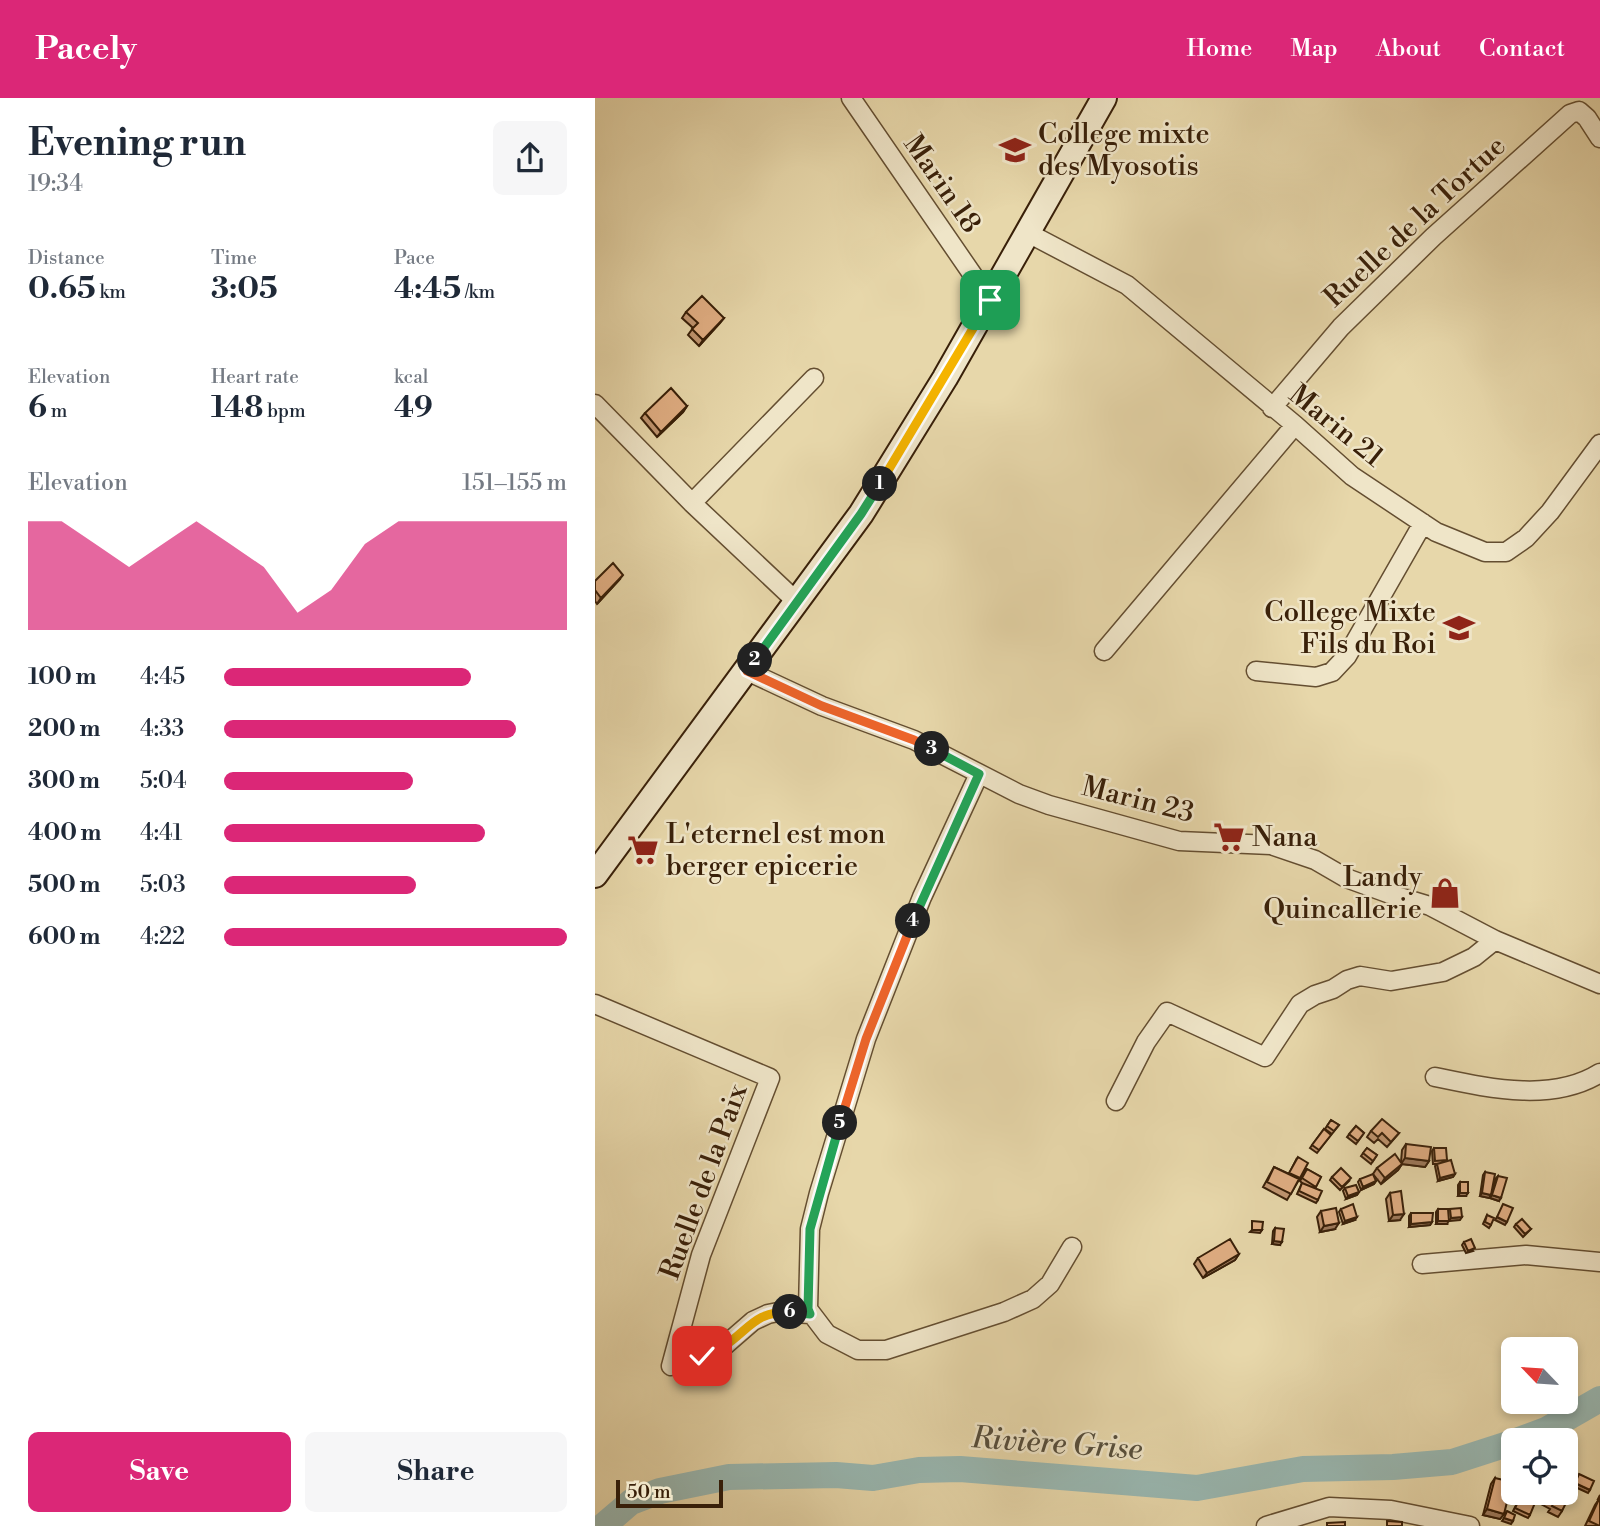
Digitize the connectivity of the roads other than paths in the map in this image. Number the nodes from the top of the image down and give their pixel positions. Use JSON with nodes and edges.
{"nodes":[{"id":1,"x":851,"y":98,"type":"edge"},
{"id":2,"x":1104,"y":98,"type":"edge"},
{"id":3,"x":1600,"y":138,"type":"edge"},
{"id":4,"x":1028,"y":233,"type":"junction"},
{"id":5,"x":990,"y":300,"type":"junction"},
{"id":6,"x":814,"y":378,"type":"dead end"},
{"id":7,"x":595,"y":404,"type":"edge"},
{"id":8,"x":1272,"y":408,"type":"junction"},
{"id":9,"x":1295,"y":425,"type":"junction"},
{"id":10,"x":1600,"y":444,"type":"edge"},
{"id":11,"x":692,"y":503,"type":"junction"},
{"id":12,"x":1423,"y":523,"type":"junction"},
{"id":13,"x":797,"y":603,"type":"junction"},
{"id":14,"x":1104,"y":651,"type":"dead end"},
{"id":15,"x":747,"y":671,"type":"junction"},
{"id":16,"x":1257,"y":671,"type":"dead end"},
{"id":17,"x":979,"y":774,"type":"junction"},
{"id":18,"x":595,"y":875,"type":"edge"},
{"id":19,"x":1495,"y":940,"type":"junction"},
{"id":20,"x":1600,"y":984,"type":"edge"},
{"id":21,"x":595,"y":1004,"type":"edge"},
{"id":22,"x":1600,"y":1073,"type":"edge"},
{"id":23,"x":1435,"y":1077,"type":"dead end"},
{"id":24,"x":1116,"y":1101,"type":"dead end"},
{"id":25,"x":1073,"y":1247,"type":"dead end"},
{"id":26,"x":1600,"y":1262,"type":"edge"},
{"id":27,"x":1422,"y":1264,"type":"dead end"},
{"id":28,"x":810,"y":1314,"type":"junction"},
{"id":29,"x":1266,"y":1526,"type":"edge"},
{"id":30,"x":1470,"y":1526,"type":"edge"}],
"edges":[{"from":1,"to":5,"type":"street","name":"Marin 18"},
{"from":2,"to":4,"type":"main road"},
{"from":3,"to":8,"type":"street","name":"Ruelle de la Tortue"},
{"from":4,"to":5,"type":"main road"},
{"from":4,"to":8,"type":"street","name":"Marin 21"},
{"from":5,"to":13,"type":"main road"},
{"from":6,"to":11,"type":"street"},
{"from":7,"to":11,"type":"street"},
{"from":8,"to":9,"type":"street","name":"Marin 21"},
{"from":9,"to":12,"type":"street","name":"Marin 21"},
{"from":9,"to":14,"type":"street"},
{"from":10,"to":12,"type":"street","name":"Marin 21"},
{"from":11,"to":13,"type":"street"},
{"from":12,"to":16,"type":"street"},
{"from":13,"to":15,"type":"main road"},
{"from":15,"to":17,"type":"street","name":"Marin 23"},
{"from":15,"to":18,"type":"main road"},
{"from":17,"to":19,"type":"street","name":"Marin 23"},
{"from":17,"to":28,"type":"street"},
{"from":19,"to":20,"type":"street","name":"Marin 23"},
{"from":19,"to":24,"type":"street"},
{"from":21,"to":28,"type":"street","name":"Ruelle de la Paix"},
{"from":22,"to":23,"type":"street"},
{"from":25,"to":28,"type":"street"},
{"from":26,"to":27,"type":"street"},
{"from":29,"to":30,"type":"street"}]}
